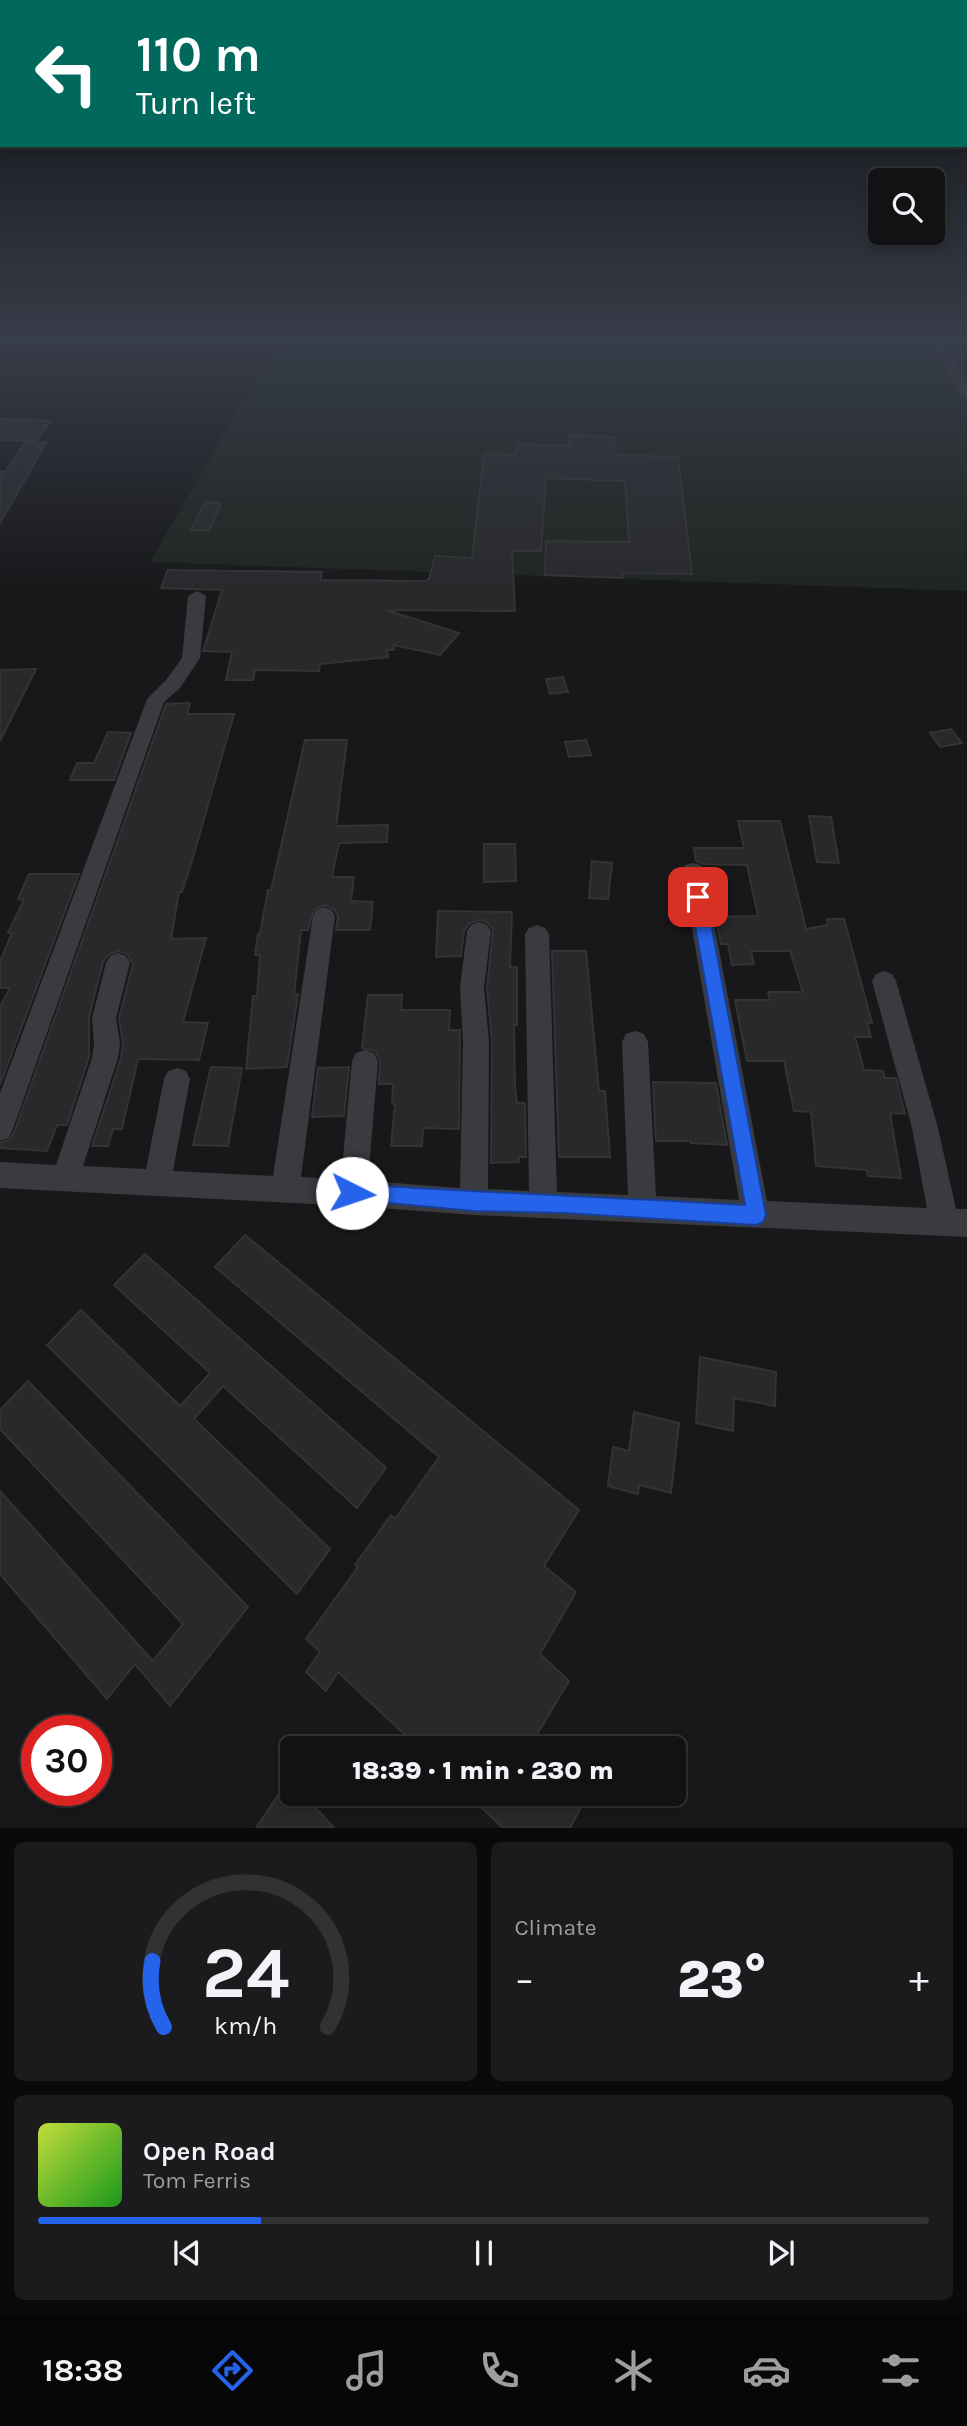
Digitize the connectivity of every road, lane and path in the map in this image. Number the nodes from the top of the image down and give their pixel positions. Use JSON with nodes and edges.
{"nodes":[{"id":1,"x":197,"y":596,"type":"dead end"},
{"id":2,"x":693,"y":871,"type":"dead end"},
{"id":3,"x":324,"y":916,"type":"dead end"},
{"id":4,"x":480,"y":931,"type":"dead end"},
{"id":5,"x":537,"y":934,"type":"dead end"},
{"id":6,"x":118,"y":963,"type":"dead end"},
{"id":7,"x":884,"y":981,"type":"dead end"},
{"id":8,"x":635,"y":1042,"type":"dead end"},
{"id":9,"x":365,"y":1061,"type":"dead end"},
{"id":10,"x":177,"y":1079,"type":"dead end"},
{"id":11,"x":0,"y":1129,"type":"edge"},
{"id":12,"x":0,"y":1175,"type":"edge"},
{"id":13,"x":65,"y":1180,"type":"junction"},
{"id":14,"x":157,"y":1184,"type":"junction"},
{"id":15,"x":285,"y":1190,"type":"junction"},
{"id":16,"x":352,"y":1193,"type":"junction"},
{"id":17,"x":474,"y":1202,"type":"junction"},
{"id":18,"x":543,"y":1204,"type":"junction"},
{"id":19,"x":643,"y":1209,"type":"junction"},
{"id":20,"x":756,"y":1215,"type":"junction"},
{"id":21,"x":956,"y":1222,"type":"edge"}],
"edges":[{"from":1,"to":11,"type":"street"},
{"from":2,"to":20,"type":"street"},
{"from":3,"to":15,"type":"street"},
{"from":4,"to":17,"type":"street"},
{"from":5,"to":18,"type":"street"},
{"from":6,"to":13,"type":"street"},
{"from":7,"to":21,"type":"street"},
{"from":8,"to":19,"type":"street"},
{"from":9,"to":16,"type":"street"},
{"from":10,"to":14,"type":"street"},
{"from":12,"to":13,"type":"street"},
{"from":13,"to":14,"type":"street"},
{"from":14,"to":15,"type":"street"},
{"from":15,"to":16,"type":"street"},
{"from":16,"to":17,"type":"street"},
{"from":17,"to":18,"type":"street"},
{"from":18,"to":19,"type":"street"},
{"from":19,"to":20,"type":"street"},
{"from":20,"to":21,"type":"street"}]}
